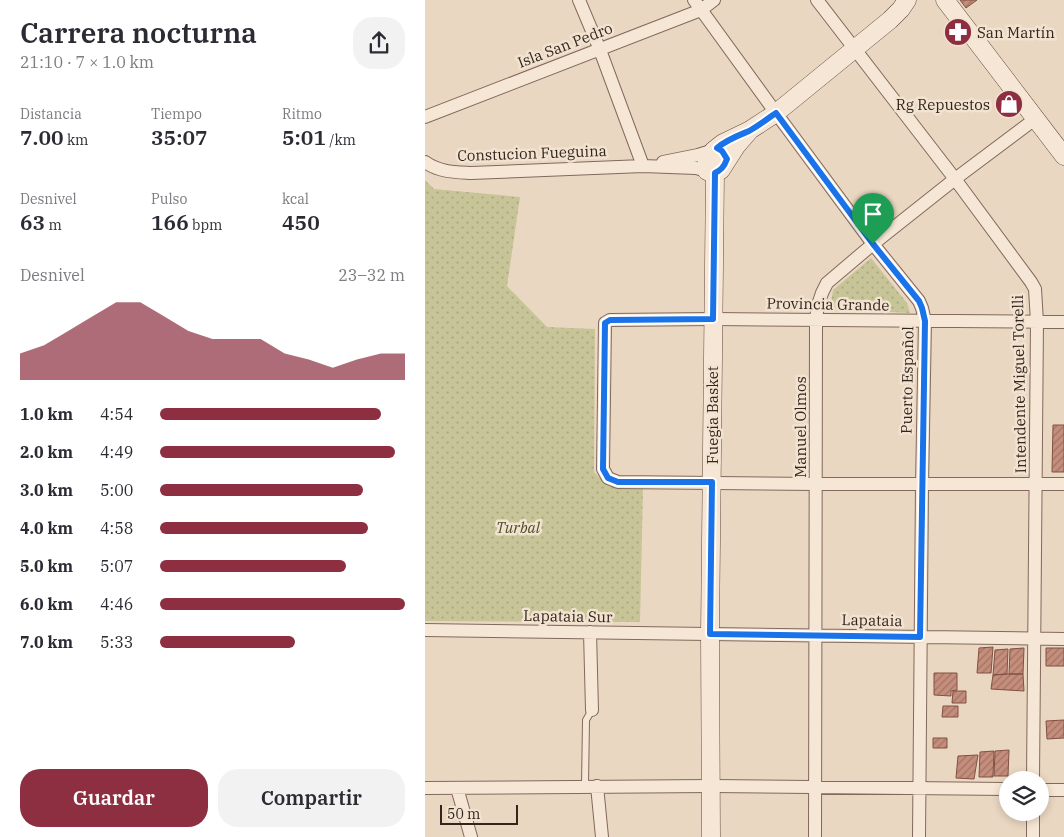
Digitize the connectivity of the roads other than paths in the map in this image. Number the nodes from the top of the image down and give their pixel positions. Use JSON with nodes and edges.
{"nodes":[{"id":1,"x":579,"y":0,"type":"edge"},
{"id":2,"x":714,"y":0,"type":"edge"},
{"id":3,"x":817,"y":0,"type":"edge"},
{"id":4,"x":907,"y":0,"type":"edge"},
{"id":5,"x":945,"y":0,"type":"edge"},
{"id":6,"x":698,"y":5,"type":"edge"},
{"id":7,"x":855,"y":49,"type":"junction"},
{"id":8,"x":600,"y":50,"type":"junction"},
{"id":9,"x":776,"y":113,"type":"junction"},
{"id":10,"x":425,"y":117,"type":"edge"},
{"id":11,"x":1035,"y":119,"type":"junction"},
{"id":12,"x":719,"y":152,"type":"junction"},
{"id":13,"x":1064,"y":156,"type":"edge"},
{"id":14,"x":425,"y":162,"type":"edge"},
{"id":15,"x":643,"y":166,"type":"junction"},
{"id":16,"x":711,"y":172,"type":"junction"},
{"id":17,"x":955,"y":179,"type":"junction"},
{"id":18,"x":873,"y":244,"type":"junction"},
{"id":19,"x":713,"y":319,"type":"junction"},
{"id":20,"x":816,"y":319,"type":"junction"},
{"id":21,"x":925,"y":321,"type":"junction"},
{"id":22,"x":1037,"y":322,"type":"junction"},
{"id":23,"x":1064,"y":322,"type":"edge"},
{"id":24,"x":712,"y":482,"type":"junction"},
{"id":25,"x":816,"y":484,"type":"junction"},
{"id":26,"x":922,"y":484,"type":"junction"},
{"id":27,"x":1037,"y":484,"type":"junction"},
{"id":28,"x":1064,"y":484,"type":"edge"},
{"id":29,"x":425,"y":630,"type":"edge"},
{"id":30,"x":590,"y":632,"type":"junction"},
{"id":31,"x":710,"y":634,"type":"junction"},
{"id":32,"x":816,"y":635,"type":"junction"},
{"id":33,"x":920,"y":637,"type":"junction"},
{"id":34,"x":1034,"y":638,"type":"junction"},
{"id":35,"x":1064,"y":639,"type":"edge"},
{"id":36,"x":592,"y":710,"type":"joint"},
{"id":37,"x":1033,"y":771,"type":"edge"},
{"id":38,"x":591,"y":786,"type":"junction"},
{"id":39,"x":711,"y":786,"type":"junction"},
{"id":40,"x":815,"y":787,"type":"junction"},
{"id":41,"x":425,"y":788,"type":"edge"},
{"id":42,"x":457,"y":788,"type":"junction"},
{"id":43,"x":919,"y":788,"type":"junction"},
{"id":44,"x":999,"y":789,"type":"edge"},
{"id":45,"x":1049,"y":790,"type":"edge"},
{"id":46,"x":1064,"y":790,"type":"edge"},
{"id":47,"x":1033,"y":821,"type":"edge"},
{"id":48,"x":471,"y":837,"type":"edge"},
{"id":49,"x":602,"y":837,"type":"edge"},
{"id":50,"x":711,"y":837,"type":"edge"},
{"id":51,"x":815,"y":837,"type":"edge"},
{"id":52,"x":919,"y":837,"type":"edge"},
{"id":53,"x":1033,"y":837,"type":"edge"}],
"edges":[{"from":1,"to":8,"type":"street"},
{"from":2,"to":6,"type":"street","name":"Isla San Pedro"},
{"from":3,"to":7,"type":"street","name":"Intendente Miguel Torelli"},
{"from":4,"to":7,"type":"main road"},
{"from":5,"to":11,"type":"main road"},
{"from":6,"to":8,"type":"street","name":"Isla San Pedro"},
{"from":6,"to":9,"type":"street","name":"Puerto Español"},
{"from":7,"to":9,"type":"main road"},
{"from":7,"to":17,"type":"street","name":"Intendente Miguel Torelli"},
{"from":8,"to":10,"type":"street","name":"Isla San Pedro"},
{"from":8,"to":15,"type":"street"},
{"from":9,"to":12,"type":"main road"},
{"from":9,"to":18,"type":"street","name":"Puerto Español"},
{"from":11,"to":13,"type":"main road"},
{"from":11,"to":17,"type":"street","name":"Manuel Olmos"},
{"from":12,"to":15,"type":"street"},
{"from":12,"to":16,"type":"main road","name":"Fuegia Basket"},
{"from":14,"to":15,"type":"street","name":"Constucion Fueguina"},
{"from":15,"to":16,"type":"street"},
{"from":16,"to":19,"type":"main road","name":"Fuegia Basket"},
{"from":17,"to":18,"type":"street","name":"Manuel Olmos"},
{"from":17,"to":22,"type":"street","name":"Intendente Miguel Torelli"},
{"from":18,"to":20,"type":"street","name":"Manuel Olmos"},
{"from":18,"to":21,"type":"street","name":"Puerto Español"},
{"from":19,"to":20,"type":"street","name":"Provincia Grande"},
{"from":19,"to":24,"type":"main road","name":"Fuegia Basket"},
{"from":19,"to":24,"type":"street","name":"Provincia Grande"},
{"from":20,"to":21,"type":"street","name":"Provincia Grande"},
{"from":20,"to":25,"type":"street","name":"Manuel Olmos"},
{"from":21,"to":22,"type":"street","name":"Provincia Grande"},
{"from":21,"to":26,"type":"street","name":"Puerto Español"},
{"from":22,"to":23,"type":"street","name":"Provincia Grande"},
{"from":22,"to":27,"type":"street","name":"Intendente Miguel Torelli"},
{"from":24,"to":25,"type":"street"},
{"from":24,"to":31,"type":"main road","name":"Fuegia Basket"},
{"from":25,"to":26,"type":"street"},
{"from":25,"to":32,"type":"street","name":"Manuel Olmos"},
{"from":26,"to":27,"type":"street"},
{"from":26,"to":33,"type":"street","name":"Puerto Español"},
{"from":27,"to":28,"type":"street"},
{"from":27,"to":34,"type":"street","name":"Intendente Miguel Torelli"},
{"from":29,"to":30,"type":"street","name":"Lapataia Sur"},
{"from":30,"to":31,"type":"street","name":"Lapataia Sur"},
{"from":30,"to":36,"type":"street"},
{"from":31,"to":32,"type":"street","name":"Lapataia"},
{"from":31,"to":39,"type":"main road","name":"Fuegia Basket"},
{"from":32,"to":33,"type":"street","name":"Lapataia"},
{"from":32,"to":40,"type":"street","name":"Manuel Olmos"},
{"from":33,"to":34,"type":"street","name":"Lapataia"},
{"from":33,"to":43,"type":"street","name":"Puerto Español"},
{"from":34,"to":35,"type":"street","name":"Lapataia"},
{"from":34,"to":37,"type":"street","name":"Intendente Miguel Torelli"},
{"from":36,"to":38,"type":"lane"},
{"from":38,"to":39,"type":"street"},
{"from":38,"to":42,"type":"street"},
{"from":38,"to":49,"type":"street"},
{"from":39,"to":40,"type":"street"},
{"from":39,"to":50,"type":"main road","name":"Fuegia Basket"},
{"from":40,"to":43,"type":"street"},
{"from":40,"to":51,"type":"street","name":"Manuel Olmos"},
{"from":41,"to":42,"type":"street"},
{"from":42,"to":48,"type":"street"},
{"from":43,"to":44,"type":"street"},
{"from":43,"to":52,"type":"street","name":"Puerto Español"},
{"from":45,"to":46,"type":"street"},
{"from":47,"to":53,"type":"street"}]}
